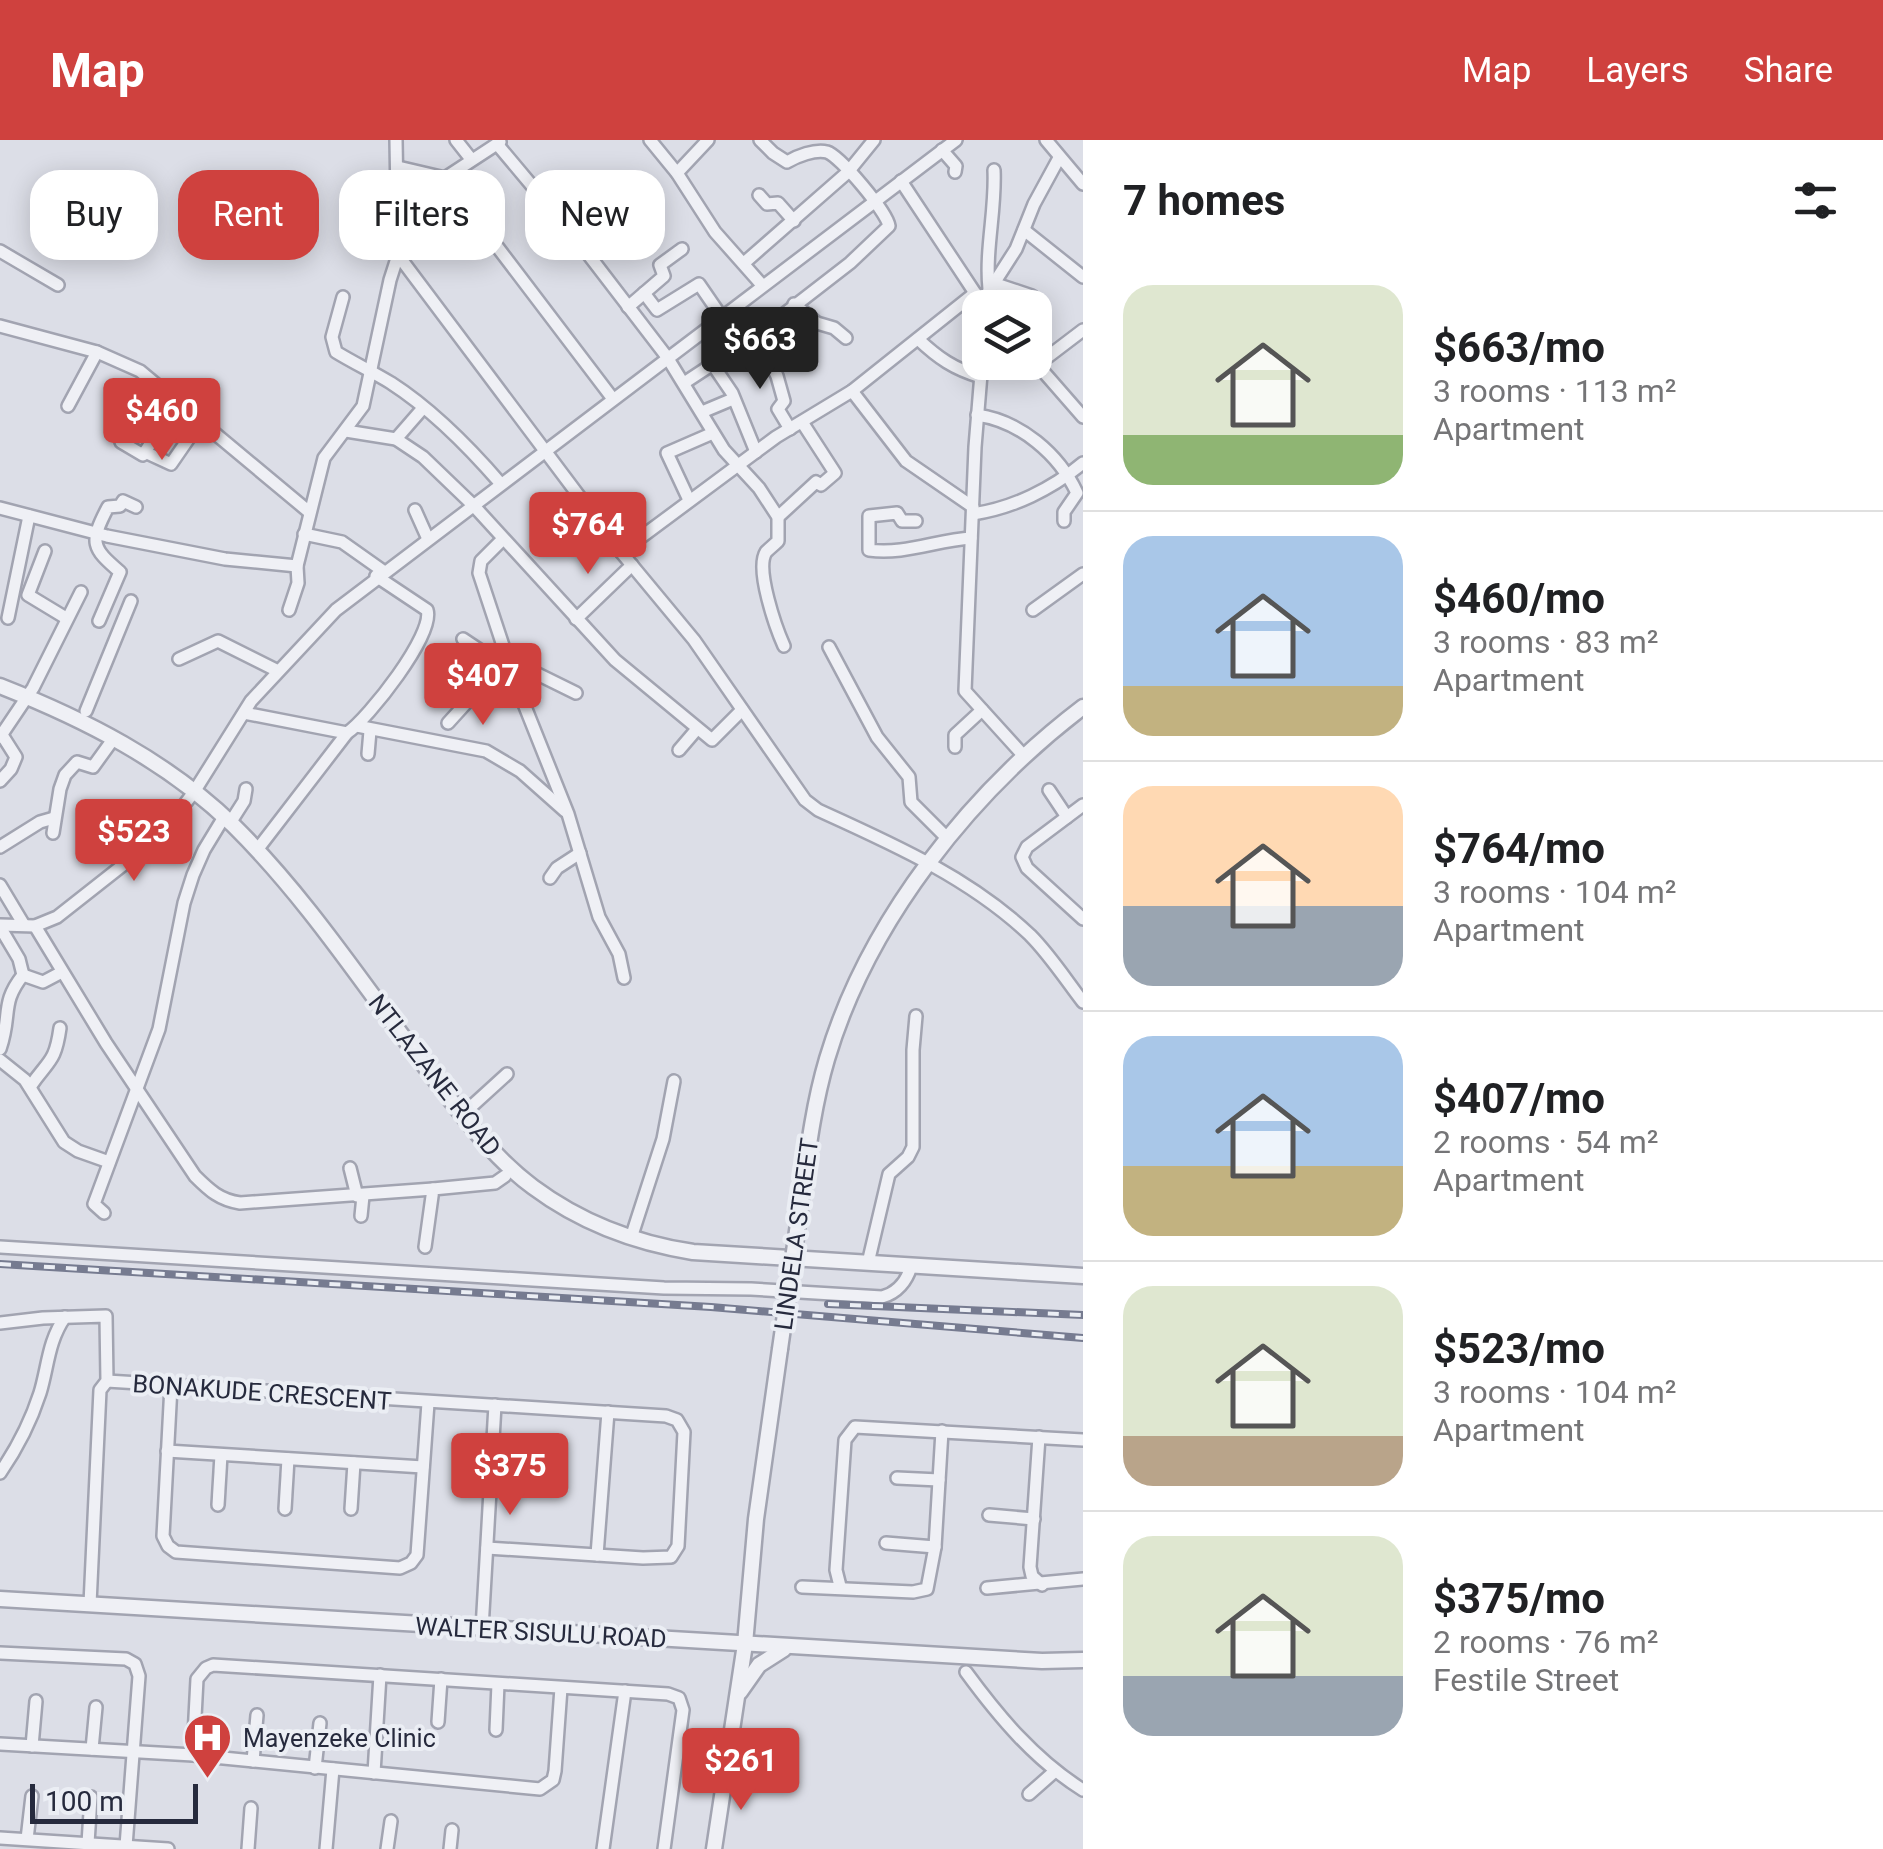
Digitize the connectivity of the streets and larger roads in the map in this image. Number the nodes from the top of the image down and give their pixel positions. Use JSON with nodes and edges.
{"nodes":[{"id":1,"x":396,"y":140,"type":"edge"},
{"id":2,"x":456,"y":140,"type":"edge"},
{"id":3,"x":669,"y":140,"type":"edge"},
{"id":4,"x":686,"y":140,"type":"edge"},
{"id":5,"x":708,"y":140,"type":"edge"},
{"id":6,"x":760,"y":140,"type":"edge"},
{"id":7,"x":814,"y":140,"type":"edge"},
{"id":8,"x":874,"y":140,"type":"edge"},
{"id":9,"x":956,"y":140,"type":"edge"},
{"id":10,"x":1046,"y":140,"type":"edge"},
{"id":11,"x":499,"y":142,"type":"edge"},
{"id":12,"x":654,"y":144,"type":"edge"},
{"id":13,"x":942,"y":150,"type":"junction"},
{"id":14,"x":696,"y":151,"type":"junction"},
{"id":15,"x":822,"y":152,"type":"junction"},
{"id":16,"x":1059,"y":158,"type":"junction"},
{"id":17,"x":471,"y":159,"type":"junction"},
{"id":18,"x":398,"y":167,"type":"joint"},
{"id":19,"x":411,"y":170,"type":"edge"},
{"id":20,"x":456,"y":170,"type":"edge"},
{"id":21,"x":994,"y":170,"type":"dead end"},
{"id":22,"x":848,"y":172,"type":"junction"},
{"id":23,"x":955,"y":172,"type":"dead end"},
{"id":24,"x":677,"y":173,"type":"junction"},
{"id":25,"x":525,"y":174,"type":"edge"},
{"id":26,"x":901,"y":181,"type":"junction"},
{"id":27,"x":1083,"y":184,"type":"edge"},
{"id":28,"x":759,"y":195,"type":"dead end"},
{"id":29,"x":876,"y":200,"type":"junction"},
{"id":30,"x":794,"y":221,"type":"junction"},
{"id":31,"x":1024,"y":230,"type":"junction"},
{"id":32,"x":682,"y":249,"type":"dead end"},
{"id":33,"x":0,"y":250,"type":"edge"},
{"id":34,"x":505,"y":257,"type":"edge"},
{"id":35,"x":396,"y":260,"type":"edge"},
{"id":36,"x":402,"y":260,"type":"edge"},
{"id":37,"x":593,"y":260,"type":"edge"},
{"id":38,"x":744,"y":264,"type":"junction"},
{"id":39,"x":1083,"y":277,"type":"edge"},
{"id":40,"x":58,"y":285,"type":"dead end"},
{"id":41,"x":762,"y":285,"type":"junction"},
{"id":42,"x":993,"y":287,"type":"junction"},
{"id":43,"x":975,"y":290,"type":"edge"},
{"id":44,"x":991,"y":290,"type":"edge"},
{"id":45,"x":1006,"y":290,"type":"edge"},
{"id":46,"x":644,"y":293,"type":"junction"},
{"id":47,"x":344,"y":297,"type":"dead end"},
{"id":48,"x":794,"y":304,"type":"junction"},
{"id":49,"x":628,"y":306,"type":"junction"},
{"id":50,"x":962,"y":313,"type":"edge"},
{"id":51,"x":721,"y":316,"type":"junction"},
{"id":52,"x":0,"y":326,"type":"edge"},
{"id":53,"x":1083,"y":330,"type":"edge"},
{"id":54,"x":757,"y":335,"type":"junction"},
{"id":55,"x":846,"y":338,"type":"dead end"},
{"id":56,"x":918,"y":339,"type":"junction"},
{"id":57,"x":97,"y":352,"type":"junction"},
{"id":58,"x":1052,"y":352,"type":"edge"},
{"id":59,"x":666,"y":357,"type":"junction"},
{"id":60,"x":713,"y":364,"type":"junction"},
{"id":61,"x":962,"y":371,"type":"edge"},
{"id":62,"x":371,"y":372,"type":"junction"},
{"id":63,"x":981,"y":380,"type":"edge"},
{"id":64,"x":1050,"y":380,"type":"edge"},
{"id":65,"x":684,"y":384,"type":"junction"},
{"id":66,"x":852,"y":392,"type":"junction"},
{"id":67,"x":613,"y":399,"type":"junction"},
{"id":68,"x":733,"y":399,"type":"junction"},
{"id":69,"x":178,"y":401,"type":"junction"},
{"id":70,"x":68,"y":406,"type":"dead end"},
{"id":71,"x":423,"y":408,"type":"junction"},
{"id":72,"x":702,"y":412,"type":"junction"},
{"id":73,"x":977,"y":415,"type":"junction"},
{"id":74,"x":1083,"y":417,"type":"edge"},
{"id":75,"x":200,"y":422,"type":"junction"},
{"id":76,"x":796,"y":425,"type":"junction"},
{"id":77,"x":346,"y":431,"type":"junction"},
{"id":78,"x":713,"y":433,"type":"junction"},
{"id":79,"x":396,"y":439,"type":"junction"},
{"id":80,"x":120,"y":442,"type":"dead end"},
{"id":81,"x":544,"y":450,"type":"junction"},
{"id":82,"x":145,"y":452,"type":"junction"},
{"id":83,"x":756,"y":452,"type":"junction"},
{"id":84,"x":1083,"y":463,"type":"edge"},
{"id":85,"x":737,"y":466,"type":"junction"},
{"id":86,"x":1067,"y":476,"type":"junction"},
{"id":87,"x":501,"y":484,"type":"junction"},
{"id":88,"x":689,"y":500,"type":"junction"},
{"id":89,"x":136,"y":506,"type":"dead end"},
{"id":90,"x":474,"y":506,"type":"junction"},
{"id":91,"x":0,"y":510,"type":"edge"},
{"id":92,"x":415,"y":510,"type":"dead end"},
{"id":93,"x":973,"y":510,"type":"junction"},
{"id":94,"x":308,"y":512,"type":"junction"},
{"id":95,"x":29,"y":516,"type":"junction"},
{"id":96,"x":778,"y":517,"type":"junction"},
{"id":97,"x":1064,"y":520,"type":"dead end"},
{"id":98,"x":916,"y":521,"type":"dead end"},
{"id":99,"x":96,"y":533,"type":"junction"},
{"id":100,"x":304,"y":534,"type":"junction"},
{"id":101,"x":972,"y":538,"type":"junction"},
{"id":102,"x":428,"y":539,"type":"junction"},
{"id":103,"x":502,"y":540,"type":"junction"},
{"id":104,"x":45,"y":551,"type":"dead end"},
{"id":105,"x":622,"y":552,"type":"junction"},
{"id":106,"x":632,"y":564,"type":"junction"},
{"id":107,"x":296,"y":566,"type":"junction"},
{"id":108,"x":380,"y":574,"type":"junction"},
{"id":109,"x":1083,"y":574,"type":"edge"},
{"id":110,"x":81,"y":592,"type":"dead end"},
{"id":111,"x":132,"y":601,"type":"dead end"},
{"id":112,"x":289,"y":610,"type":"dead end"},
{"id":113,"x":1033,"y":610,"type":"dead end"},
{"id":114,"x":8,"y":618,"type":"dead end"},
{"id":115,"x":66,"y":618,"type":"junction"},
{"id":116,"x":576,"y":619,"type":"junction"},
{"id":117,"x":99,"y":621,"type":"dead end"},
{"id":118,"x":463,"y":639,"type":"dead end"},
{"id":119,"x":784,"y":646,"type":"dead end"},
{"id":120,"x":828,"y":647,"type":"dead end"},
{"id":121,"x":503,"y":648,"type":"junction"},
{"id":122,"x":179,"y":659,"type":"dead end"},
{"id":123,"x":510,"y":666,"type":"junction"},
{"id":124,"x":278,"y":671,"type":"junction"},
{"id":125,"x":0,"y":686,"type":"edge"},
{"id":126,"x":576,"y":693,"type":"dead end"},
{"id":127,"x":28,"y":697,"type":"junction"},
{"id":128,"x":1083,"y":707,"type":"edge"},
{"id":129,"x":742,"y":710,"type":"junction"},
{"id":130,"x":982,"y":710,"type":"junction"},
{"id":131,"x":86,"y":712,"type":"dead end"},
{"id":132,"x":244,"y":714,"type":"junction"},
{"id":133,"x":448,"y":722,"type":"dead end"},
{"id":134,"x":697,"y":728,"type":"junction"},
{"id":135,"x":358,"y":730,"type":"junction"},
{"id":136,"x":1,"y":736,"type":"edge"},
{"id":137,"x":114,"y":738,"type":"junction"},
{"id":138,"x":954,"y":747,"type":"dead end"},
{"id":139,"x":679,"y":750,"type":"dead end"},
{"id":140,"x":368,"y":754,"type":"dead end"},
{"id":141,"x":1023,"y":755,"type":"junction"},
{"id":142,"x":0,"y":781,"type":"edge"},
{"id":143,"x":246,"y":789,"type":"dead end"},
{"id":144,"x":1048,"y":790,"type":"dead end"},
{"id":145,"x":194,"y":792,"type":"junction"},
{"id":146,"x":1083,"y":806,"type":"edge"},
{"id":147,"x":568,"y":814,"type":"junction"},
{"id":148,"x":54,"y":818,"type":"junction"},
{"id":149,"x":1067,"y":818,"type":"junction"},
{"id":150,"x":227,"y":820,"type":"junction"},
{"id":151,"x":53,"y":833,"type":"dead end"},
{"id":152,"x":948,"y":839,"type":"junction"},
{"id":153,"x":0,"y":848,"type":"edge"},
{"id":154,"x":257,"y":850,"type":"junction"},
{"id":155,"x":580,"y":853,"type":"junction"},
{"id":156,"x":930,"y":864,"type":"junction"},
{"id":157,"x":550,"y":878,"type":"dead end"},
{"id":158,"x":0,"y":885,"type":"edge"},
{"id":159,"x":1083,"y":919,"type":"edge"},
{"id":160,"x":0,"y":926,"type":"edge"},
{"id":161,"x":29,"y":926,"type":"junction"},
{"id":162,"x":62,"y":972,"type":"junction"},
{"id":163,"x":23,"y":975,"type":"junction"},
{"id":164,"x":624,"y":978,"type":"dead end"},
{"id":165,"x":2,"y":1001,"type":"edge"},
{"id":166,"x":1083,"y":1002,"type":"edge"},
{"id":167,"x":916,"y":1016,"type":"dead end"},
{"id":168,"x":60,"y":1028,"type":"dead end"},
{"id":169,"x":0,"y":1049,"type":"edge"},
{"id":170,"x":0,"y":1060,"type":"edge"},
{"id":171,"x":507,"y":1074,"type":"dead end"},
{"id":172,"x":674,"y":1081,"type":"dead end"},
{"id":173,"x":30,"y":1087,"type":"junction"},
{"id":174,"x":139,"y":1090,"type":"junction"},
{"id":175,"x":462,"y":1115,"type":"junction"},
{"id":176,"x":109,"y":1162,"type":"junction"},
{"id":177,"x":350,"y":1168,"type":"dead end"},
{"id":178,"x":505,"y":1176,"type":"dead end"},
{"id":179,"x":433,"y":1190,"type":"junction"},
{"id":180,"x":360,"y":1196,"type":"junction"},
{"id":181,"x":104,"y":1213,"type":"dead end"},
{"id":182,"x":361,"y":1216,"type":"dead end"},
{"id":183,"x":632,"y":1238,"type":"junction"},
{"id":184,"x":0,"y":1247,"type":"edge"},
{"id":185,"x":426,"y":1247,"type":"dead end"},
{"id":186,"x":868,"y":1263,"type":"junction"},
{"id":187,"x":911,"y":1266,"type":"junction"},
{"id":188,"x":1083,"y":1276,"type":"edge"},
{"id":189,"x":64,"y":1317,"type":"junction"},
{"id":190,"x":0,"y":1324,"type":"edge"},
{"id":191,"x":107,"y":1380,"type":"junction"},
{"id":192,"x":170,"y":1386,"type":"junction"},
{"id":193,"x":428,"y":1403,"type":"junction"},
{"id":194,"x":494,"y":1405,"type":"junction"},
{"id":195,"x":608,"y":1412,"type":"junction"},
{"id":196,"x":942,"y":1431,"type":"junction"},
{"id":197,"x":1039,"y":1437,"type":"junction"},
{"id":198,"x":1083,"y":1440,"type":"edge"},
{"id":199,"x":167,"y":1452,"type":"junction"},
{"id":200,"x":221,"y":1454,"type":"junction"},
{"id":201,"x":288,"y":1459,"type":"junction"},
{"id":202,"x":354,"y":1463,"type":"junction"},
{"id":203,"x":423,"y":1467,"type":"junction"},
{"id":204,"x":0,"y":1473,"type":"edge"},
{"id":205,"x":897,"y":1478,"type":"dead end"},
{"id":206,"x":939,"y":1480,"type":"junction"},
{"id":207,"x":218,"y":1505,"type":"dead end"},
{"id":208,"x":285,"y":1509,"type":"dead end"},
{"id":209,"x":351,"y":1509,"type":"dead end"},
{"id":210,"x":989,"y":1515,"type":"dead end"},
{"id":211,"x":1034,"y":1519,"type":"junction"},
{"id":212,"x":886,"y":1543,"type":"dead end"},
{"id":213,"x":935,"y":1547,"type":"junction"},
{"id":214,"x":487,"y":1548,"type":"junction"},
{"id":215,"x":597,"y":1555,"type":"junction"},
{"id":216,"x":1083,"y":1579,"type":"edge"},
{"id":217,"x":1042,"y":1584,"type":"junction"},
{"id":218,"x":802,"y":1586,"type":"dead end"},
{"id":219,"x":840,"y":1586,"type":"junction"},
{"id":220,"x":986,"y":1588,"type":"dead end"},
{"id":221,"x":0,"y":1598,"type":"edge"},
{"id":222,"x":90,"y":1604,"type":"junction"},
{"id":223,"x":482,"y":1629,"type":"junction"},
{"id":224,"x":745,"y":1644,"type":"junction"},
{"id":225,"x":789,"y":1646,"type":"junction"},
{"id":226,"x":0,"y":1653,"type":"edge"},
{"id":227,"x":1083,"y":1660,"type":"edge"},
{"id":228,"x":966,"y":1672,"type":"dead end"},
{"id":229,"x":380,"y":1675,"type":"junction"},
{"id":230,"x":441,"y":1679,"type":"junction"},
{"id":231,"x":498,"y":1684,"type":"junction"},
{"id":232,"x":560,"y":1688,"type":"junction"},
{"id":233,"x":626,"y":1691,"type":"junction"},
{"id":234,"x":738,"y":1698,"type":"junction"},
{"id":235,"x":36,"y":1701,"type":"dead end"},
{"id":236,"x":96,"y":1707,"type":"dead end"},
{"id":237,"x":257,"y":1715,"type":"dead end"},
{"id":238,"x":438,"y":1722,"type":"dead end"},
{"id":239,"x":320,"y":1723,"type":"dead end"},
{"id":240,"x":496,"y":1730,"type":"dead end"},
{"id":241,"x":0,"y":1744,"type":"edge"},
{"id":242,"x":32,"y":1746,"type":"junction"},
{"id":243,"x":92,"y":1749,"type":"junction"},
{"id":244,"x":135,"y":1752,"type":"junction"},
{"id":245,"x":192,"y":1755,"type":"junction"},
{"id":246,"x":253,"y":1761,"type":"junction"},
{"id":247,"x":315,"y":1768,"type":"junction"},
{"id":248,"x":333,"y":1770,"type":"junction"},
{"id":249,"x":1054,"y":1772,"type":"junction"},
{"id":250,"x":374,"y":1773,"type":"junction"},
{"id":251,"x":1083,"y":1790,"type":"edge"},
{"id":252,"x":1029,"y":1794,"type":"dead end"},
{"id":253,"x":32,"y":1796,"type":"dead end"},
{"id":254,"x":91,"y":1797,"type":"dead end"},
{"id":255,"x":250,"y":1808,"type":"dead end"},
{"id":256,"x":391,"y":1821,"type":"dead end"},
{"id":257,"x":452,"y":1830,"type":"dead end"},
{"id":258,"x":0,"y":1838,"type":"edge"},
{"id":259,"x":27,"y":1839,"type":"junction"},
{"id":260,"x":88,"y":1843,"type":"junction"},
{"id":261,"x":126,"y":1846,"type":"junction"},
{"id":262,"x":168,"y":1849,"type":"edge"},
{"id":263,"x":248,"y":1849,"type":"edge"},
{"id":264,"x":326,"y":1849,"type":"edge"},
{"id":265,"x":388,"y":1849,"type":"edge"},
{"id":266,"x":450,"y":1849,"type":"edge"},
{"id":267,"x":602,"y":1849,"type":"edge"},
{"id":268,"x":664,"y":1849,"type":"edge"},
{"id":269,"x":714,"y":1849,"type":"edge"}],
"edges":[{"from":1,"to":18,"type":"street"},
{"from":2,"to":17,"type":"street"},
{"from":3,"to":12,"type":"street"},
{"from":4,"to":14,"type":"street"},
{"from":5,"to":14,"type":"street"},
{"from":6,"to":15,"type":"street"},
{"from":7,"to":15,"type":"street"},
{"from":8,"to":22,"type":"street"},
{"from":9,"to":13,"type":"street"},
{"from":10,"to":16,"type":"street"},
{"from":11,"to":17,"type":"street"},
{"from":11,"to":25,"type":"street"},
{"from":12,"to":24,"type":"street"},
{"from":13,"to":23,"type":"street"},
{"from":13,"to":26,"type":"street"},
{"from":14,"to":24,"type":"street"},
{"from":15,"to":22,"type":"street"},
{"from":16,"to":27,"type":"street"},
{"from":16,"to":31,"type":"street"},
{"from":17,"to":20,"type":"street"},
{"from":18,"to":19,"type":"street"},
{"from":21,"to":42,"type":"street"},
{"from":22,"to":29,"type":"street"},
{"from":22,"to":30,"type":"street"},
{"from":24,"to":38,"type":"street"},
{"from":26,"to":29,"type":"street"},
{"from":26,"to":43,"type":"street"},
{"from":28,"to":30,"type":"street"},
{"from":29,"to":41,"type":"street"},
{"from":29,"to":48,"type":"street"},
{"from":30,"to":38,"type":"street"},
{"from":31,"to":39,"type":"street"},
{"from":31,"to":42,"type":"street"},
{"from":32,"to":46,"type":"street"},
{"from":33,"to":40,"type":"street"},
{"from":34,"to":67,"type":"street"},
{"from":35,"to":62,"type":"street"},
{"from":36,"to":81,"type":"street"},
{"from":37,"to":49,"type":"street"},
{"from":38,"to":41,"type":"street"},
{"from":41,"to":51,"type":"street"},
{"from":42,"to":44,"type":"street"},
{"from":42,"to":45,"type":"street"},
{"from":46,"to":49,"type":"street"},
{"from":46,"to":51,"type":"street"},
{"from":47,"to":62,"type":"street"},
{"from":48,"to":54,"type":"street"},
{"from":48,"to":55,"type":"street"},
{"from":49,"to":59,"type":"street"},
{"from":50,"to":56,"type":"street"},
{"from":51,"to":59,"type":"street"},
{"from":52,"to":57,"type":"street"},
{"from":53,"to":58,"type":"street"},
{"from":54,"to":60,"type":"street"},
{"from":54,"to":76,"type":"street"},
{"from":56,"to":61,"type":"street"},
{"from":56,"to":66,"type":"street"},
{"from":57,"to":69,"type":"street"},
{"from":57,"to":70,"type":"street"},
{"from":59,"to":65,"type":"street"},
{"from":59,"to":67,"type":"street"},
{"from":60,"to":65,"type":"street"},
{"from":60,"to":68,"type":"street"},
{"from":62,"to":71,"type":"street"},
{"from":62,"to":77,"type":"street"},
{"from":63,"to":73,"type":"street"},
{"from":64,"to":74,"type":"street"},
{"from":65,"to":72,"type":"street"},
{"from":66,"to":76,"type":"street"},
{"from":66,"to":93,"type":"street"},
{"from":67,"to":81,"type":"street"},
{"from":68,"to":72,"type":"street"},
{"from":68,"to":83,"type":"street"},
{"from":69,"to":75,"type":"street"},
{"from":69,"to":82,"type":"street"},
{"from":71,"to":79,"type":"street"},
{"from":71,"to":87,"type":"street"},
{"from":72,"to":78,"type":"street"},
{"from":73,"to":86,"type":"street"},
{"from":73,"to":93,"type":"street"},
{"from":75,"to":82,"type":"street"},
{"from":75,"to":94,"type":"street"},
{"from":76,"to":83,"type":"street"},
{"from":76,"to":96,"type":"street"},
{"from":77,"to":79,"type":"street"},
{"from":77,"to":94,"type":"street"},
{"from":78,"to":85,"type":"street"},
{"from":78,"to":88,"type":"street"},
{"from":79,"to":90,"type":"street"},
{"from":80,"to":82,"type":"street"},
{"from":81,"to":87,"type":"street"},
{"from":81,"to":105,"type":"street"},
{"from":83,"to":85,"type":"street"},
{"from":84,"to":86,"type":"street"},
{"from":85,"to":88,"type":"street"},
{"from":85,"to":96,"type":"street"},
{"from":86,"to":93,"type":"street"},
{"from":86,"to":97,"type":"street"},
{"from":87,"to":90,"type":"street"},
{"from":88,"to":105,"type":"street"},
{"from":89,"to":99,"type":"street"},
{"from":90,"to":102,"type":"street"},
{"from":90,"to":103,"type":"street"},
{"from":91,"to":95,"type":"street"},
{"from":92,"to":102,"type":"street"},
{"from":93,"to":101,"type":"street"},
{"from":94,"to":100,"type":"street"},
{"from":95,"to":99,"type":"street"},
{"from":95,"to":114,"type":"street"},
{"from":96,"to":119,"type":"street"},
{"from":98,"to":101,"type":"street"},
{"from":99,"to":107,"type":"street"},
{"from":99,"to":117,"type":"street"},
{"from":100,"to":107,"type":"street"},
{"from":100,"to":108,"type":"street"},
{"from":101,"to":130,"type":"street"},
{"from":102,"to":108,"type":"street"},
{"from":103,"to":116,"type":"street"},
{"from":103,"to":121,"type":"street"},
{"from":104,"to":115,"type":"street"},
{"from":105,"to":106,"type":"street"},
{"from":106,"to":116,"type":"street"},
{"from":106,"to":129,"type":"street"},
{"from":107,"to":112,"type":"street"},
{"from":108,"to":124,"type":"street"},
{"from":108,"to":135,"type":"street"},
{"from":109,"to":113,"type":"street"},
{"from":110,"to":115,"type":"street"},
{"from":111,"to":131,"type":"street"},
{"from":115,"to":127,"type":"street"},
{"from":116,"to":134,"type":"street"},
{"from":118,"to":121,"type":"street"},
{"from":120,"to":152,"type":"street"},
{"from":121,"to":123,"type":"street"},
{"from":122,"to":124,"type":"street"},
{"from":123,"to":126,"type":"street"},
{"from":123,"to":133,"type":"street"},
{"from":123,"to":147,"type":"street"},
{"from":124,"to":132,"type":"street"},
{"from":125,"to":127,"type":"street","name":"NTLAZANE ROAD"},
{"from":127,"to":136,"type":"street"},
{"from":127,"to":137,"type":"street","name":"NTLAZANE ROAD"},
{"from":128,"to":141,"type":"street","name":"LINDELA STREET"},
{"from":129,"to":134,"type":"street"},
{"from":129,"to":156,"type":"street"},
{"from":130,"to":138,"type":"street"},
{"from":130,"to":141,"type":"street"},
{"from":132,"to":135,"type":"street"},
{"from":132,"to":145,"type":"street"},
{"from":134,"to":139,"type":"street"},
{"from":135,"to":140,"type":"street"},
{"from":135,"to":147,"type":"street"},
{"from":135,"to":154,"type":"street"},
{"from":136,"to":142,"type":"street"},
{"from":137,"to":145,"type":"street","name":"NTLAZANE ROAD"},
{"from":137,"to":148,"type":"street"},
{"from":141,"to":152,"type":"street","name":"LINDELA STREET"},
{"from":143,"to":150,"type":"street"},
{"from":144,"to":149,"type":"street"},
{"from":145,"to":150,"type":"street","name":"NTLAZANE ROAD"},
{"from":145,"to":161,"type":"street"},
{"from":146,"to":149,"type":"street"},
{"from":147,"to":155,"type":"street"},
{"from":148,"to":151,"type":"street"},
{"from":148,"to":153,"type":"street"},
{"from":149,"to":159,"type":"street"},
{"from":150,"to":154,"type":"street","name":"NTLAZANE ROAD"},
{"from":150,"to":174,"type":"street"},
{"from":152,"to":156,"type":"street","name":"LINDELA STREET"},
{"from":154,"to":175,"type":"street","name":"NTLAZANE ROAD"},
{"from":155,"to":157,"type":"street"},
{"from":155,"to":164,"type":"street"},
{"from":156,"to":166,"type":"street"},
{"from":156,"to":224,"type":"street","name":"LINDELA STREET","bridge":true},
{"from":158,"to":161,"type":"street"},
{"from":160,"to":161,"type":"street"},
{"from":160,"to":163,"type":"street"},
{"from":161,"to":162,"type":"street"},
{"from":162,"to":163,"type":"street"},
{"from":162,"to":174,"type":"street"},
{"from":163,"to":165,"type":"street"},
{"from":165,"to":169,"type":"street"},
{"from":167,"to":186,"type":"street"},
{"from":168,"to":173,"type":"street"},
{"from":170,"to":173,"type":"street"},
{"from":171,"to":175,"type":"street"},
{"from":172,"to":183,"type":"street"},
{"from":173,"to":176,"type":"street"},
{"from":174,"to":176,"type":"street"},
{"from":174,"to":180,"type":"street"},
{"from":175,"to":183,"type":"street","name":"NTLAZANE ROAD"},
{"from":176,"to":181,"type":"street"},
{"from":177,"to":180,"type":"street"},
{"from":178,"to":179,"type":"street"},
{"from":179,"to":180,"type":"street"},
{"from":179,"to":185,"type":"street"},
{"from":180,"to":182,"type":"street"},
{"from":183,"to":186,"type":"street","name":"NTLAZANE ROAD"},
{"from":184,"to":187,"type":"street"},
{"from":186,"to":187,"type":"street","name":"NTLAZANE ROAD"},
{"from":187,"to":188,"type":"street","name":"NTLAZANE ROAD"},
{"from":189,"to":190,"type":"street"},
{"from":189,"to":191,"type":"street"},
{"from":189,"to":204,"type":"street"},
{"from":191,"to":192,"type":"street","name":"BONAKUDE CRESCENT"},
{"from":191,"to":222,"type":"street","name":"BONAKUDE CRESCENT"},
{"from":192,"to":193,"type":"street","name":"BONAKUDE CRESCENT"},
{"from":192,"to":199,"type":"street"},
{"from":193,"to":194,"type":"street","name":"BONAKUDE CRESCENT"},
{"from":193,"to":203,"type":"street"},
{"from":194,"to":195,"type":"street","name":"BONAKUDE CRESCENT"},
{"from":194,"to":214,"type":"street"},
{"from":195,"to":215,"type":"street"},
{"from":195,"to":215,"type":"street","name":"BONAKUDE CRESCENT"},
{"from":196,"to":197,"type":"street"},
{"from":196,"to":206,"type":"street"},
{"from":196,"to":219,"type":"street"},
{"from":197,"to":198,"type":"street"},
{"from":197,"to":211,"type":"street"},
{"from":199,"to":200,"type":"street"},
{"from":199,"to":203,"type":"street"},
{"from":200,"to":201,"type":"street"},
{"from":200,"to":207,"type":"street"},
{"from":201,"to":202,"type":"street"},
{"from":201,"to":208,"type":"street"},
{"from":202,"to":203,"type":"street"},
{"from":202,"to":209,"type":"street"},
{"from":205,"to":206,"type":"street"},
{"from":206,"to":213,"type":"street"},
{"from":210,"to":211,"type":"street"},
{"from":211,"to":217,"type":"street"},
{"from":212,"to":213,"type":"street"},
{"from":213,"to":219,"type":"street"},
{"from":214,"to":215,"type":"street","name":"BONAKUDE CRESCENT"},
{"from":214,"to":223,"type":"street"},
{"from":216,"to":217,"type":"street"},
{"from":217,"to":220,"type":"street"},
{"from":218,"to":219,"type":"street"},
{"from":221,"to":222,"type":"street","name":"WALTER SISULU ROAD"},
{"from":222,"to":223,"type":"street","name":"WALTER SISULU ROAD"},
{"from":223,"to":224,"type":"street","name":"WALTER SISULU ROAD"},
{"from":224,"to":225,"type":"street","name":"WALTER SISULU ROAD"},
{"from":224,"to":234,"type":"street","name":"LINDELA STREET"},
{"from":225,"to":227,"type":"street","name":"WALTER SISULU ROAD"},
{"from":225,"to":234,"type":"street"},
{"from":226,"to":244,"type":"street"},
{"from":228,"to":249,"type":"street"},
{"from":229,"to":230,"type":"street"},
{"from":229,"to":245,"type":"street"},
{"from":229,"to":250,"type":"street"},
{"from":230,"to":231,"type":"street"},
{"from":230,"to":238,"type":"street"},
{"from":231,"to":232,"type":"street"},
{"from":231,"to":240,"type":"street"},
{"from":232,"to":233,"type":"street"},
{"from":232,"to":250,"type":"street"},
{"from":233,"to":267,"type":"street"},
{"from":233,"to":268,"type":"street"},
{"from":234,"to":269,"type":"street","name":"LINDELA STREET"},
{"from":235,"to":242,"type":"street"},
{"from":236,"to":243,"type":"street"},
{"from":237,"to":246,"type":"street"},
{"from":239,"to":247,"type":"street"},
{"from":241,"to":242,"type":"street"},
{"from":242,"to":243,"type":"street"},
{"from":243,"to":244,"type":"street"},
{"from":244,"to":245,"type":"street"},
{"from":244,"to":261,"type":"street"},
{"from":245,"to":246,"type":"street"},
{"from":246,"to":247,"type":"street"},
{"from":247,"to":248,"type":"street"},
{"from":248,"to":250,"type":"street"},
{"from":248,"to":264,"type":"street"},
{"from":249,"to":251,"type":"street"},
{"from":249,"to":252,"type":"street"},
{"from":253,"to":259,"type":"street"},
{"from":254,"to":260,"type":"street"},
{"from":255,"to":263,"type":"street"},
{"from":256,"to":265,"type":"street"},
{"from":257,"to":266,"type":"street"},
{"from":258,"to":259,"type":"street"},
{"from":259,"to":260,"type":"street"},
{"from":260,"to":261,"type":"street"},
{"from":261,"to":262,"type":"street"}]}
